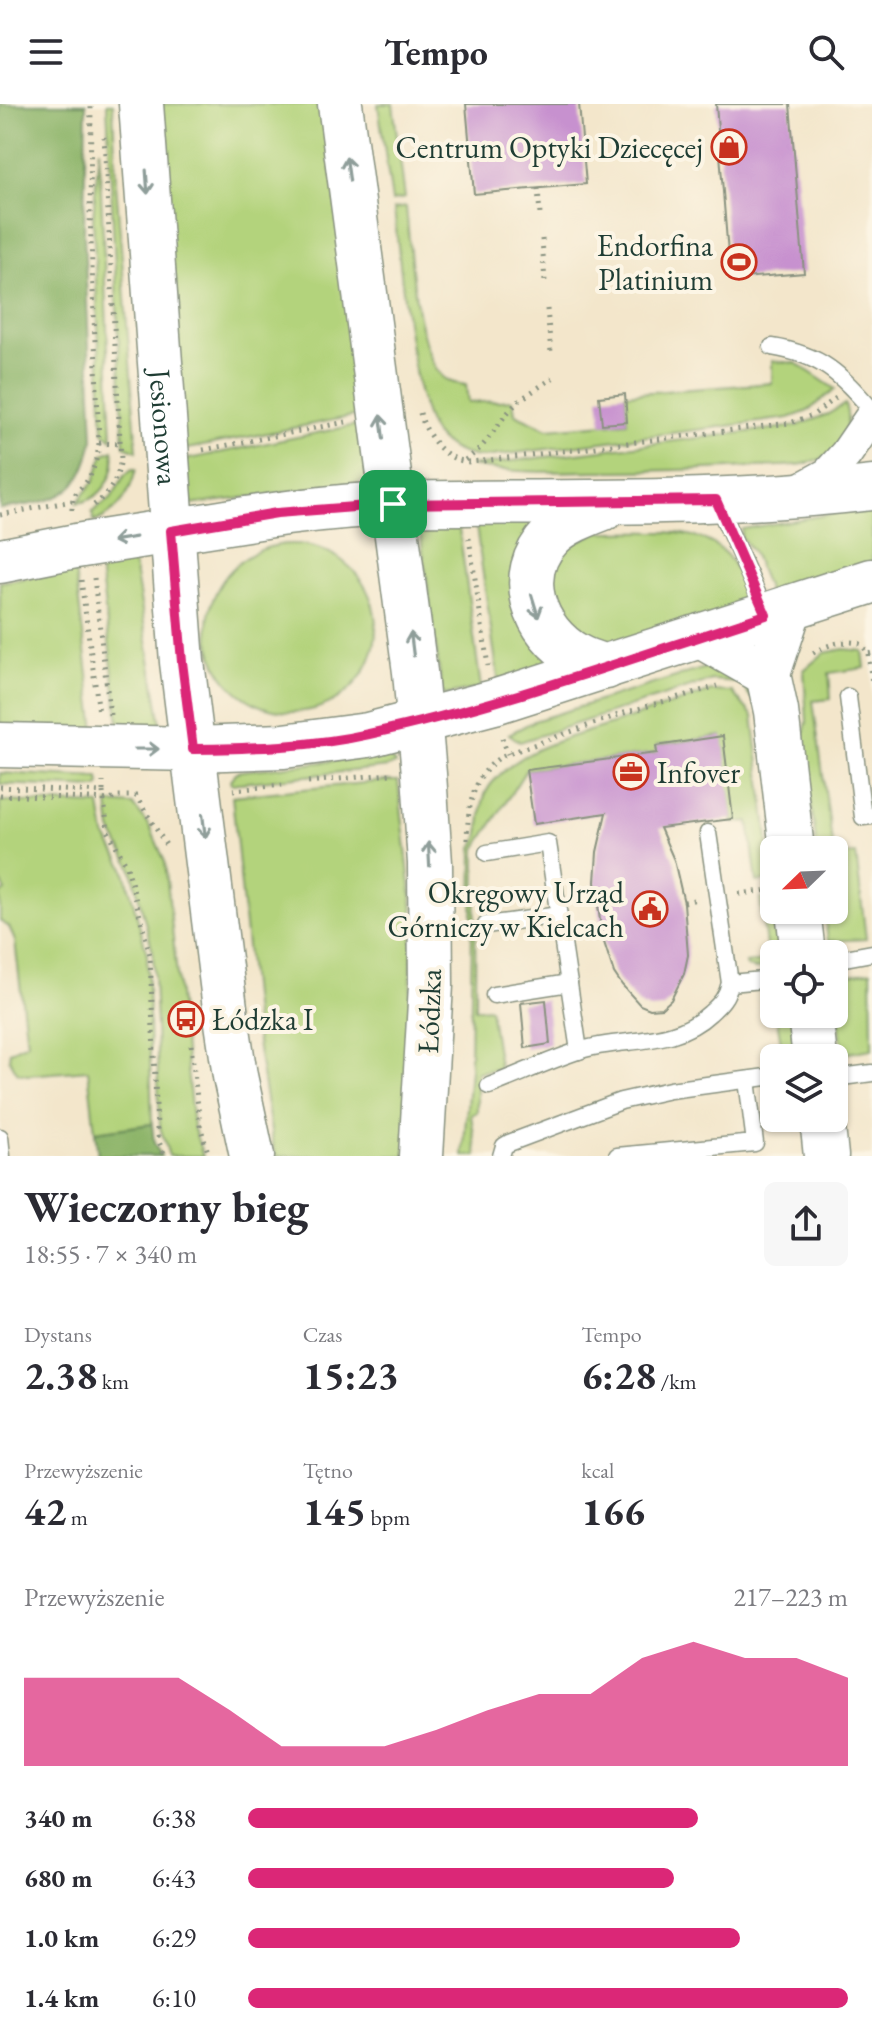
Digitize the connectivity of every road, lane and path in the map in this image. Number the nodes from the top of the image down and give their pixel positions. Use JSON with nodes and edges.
{"nodes":[{"id":1,"x":91,"y":104,"type":"edge"},
{"id":2,"x":141,"y":104,"type":"edge"},
{"id":3,"x":340,"y":104,"type":"edge"},
{"id":4,"x":104,"y":125,"type":"dead end"},
{"id":5,"x":538,"y":188,"type":"dead end"},
{"id":6,"x":540,"y":215,"type":"dead end"},
{"id":7,"x":542,"y":239,"type":"dead end"},
{"id":8,"x":545,"y":282,"type":"dead end"},
{"id":9,"x":547,"y":309,"type":"dead end"},
{"id":10,"x":772,"y":347,"type":"dead end"},
{"id":11,"x":551,"y":352,"type":"dead end"},
{"id":12,"x":553,"y":378,"type":"dead end"},
{"id":13,"x":841,"y":394,"type":"dead end"},
{"id":14,"x":872,"y":410,"type":"edge"},
{"id":15,"x":872,"y":416,"type":"edge"},
{"id":16,"x":351,"y":421,"type":"dead end"},
{"id":17,"x":99,"y":443,"type":"junction"},
{"id":18,"x":120,"y":444,"type":"junction"},
{"id":19,"x":196,"y":452,"type":"dead end"},
{"id":20,"x":872,"y":488,"type":"edge"},
{"id":21,"x":789,"y":495,"type":"junction"},
{"id":22,"x":716,"y":500,"type":"junction"},
{"id":23,"x":72,"y":501,"type":"junction"},
{"id":24,"x":617,"y":502,"type":"junction"},
{"id":25,"x":393,"y":504,"type":"junction"},
{"id":26,"x":84,"y":511,"type":"dead end"},
{"id":27,"x":72,"y":512,"type":"dead end"},
{"id":28,"x":0,"y":515,"type":"edge"},
{"id":29,"x":171,"y":531,"type":"junction"},
{"id":30,"x":469,"y":536,"type":"dead end"},
{"id":31,"x":0,"y":561,"type":"edge"},
{"id":32,"x":93,"y":569,"type":"dead end"},
{"id":33,"x":80,"y":571,"type":"dead end"},
{"id":34,"x":872,"y":581,"type":"edge"},
{"id":35,"x":778,"y":611,"type":"junction"},
{"id":36,"x":701,"y":636,"type":"junction"},
{"id":37,"x":870,"y":653,"type":"edge"},
{"id":38,"x":787,"y":666,"type":"junction"},
{"id":39,"x":606,"y":667,"type":"junction"},
{"id":40,"x":488,"y":672,"type":"dead end"},
{"id":41,"x":872,"y":680,"type":"edge"},
{"id":42,"x":726,"y":685,"type":"dead end"},
{"id":43,"x":848,"y":697,"type":"dead end"},
{"id":44,"x":99,"y":716,"type":"dead end"},
{"id":45,"x":110,"y":716,"type":"dead end"},
{"id":46,"x":419,"y":721,"type":"junction"},
{"id":47,"x":502,"y":738,"type":"dead end"},
{"id":48,"x":0,"y":745,"type":"edge"},
{"id":49,"x":193,"y":749,"type":"junction"},
{"id":50,"x":398,"y":773,"type":"dead end"},
{"id":51,"x":472,"y":775,"type":"dead end"},
{"id":52,"x":102,"y":778,"type":"dead end"},
{"id":53,"x":479,"y":779,"type":"dead end"},
{"id":54,"x":117,"y":782,"type":"dead end"},
{"id":55,"x":307,"y":782,"type":"dead end"},
{"id":56,"x":292,"y":784,"type":"dead end"},
{"id":57,"x":0,"y":787,"type":"edge"},
{"id":58,"x":232,"y":790,"type":"dead end"},
{"id":59,"x":103,"y":792,"type":"junction"},
{"id":60,"x":0,"y":795,"type":"edge"},
{"id":61,"x":117,"y":796,"type":"junction"},
{"id":62,"x":104,"y":800,"type":"junction"},
{"id":63,"x":141,"y":804,"type":"dead end"},
{"id":64,"x":872,"y":816,"type":"edge"},
{"id":65,"x":708,"y":833,"type":"dead end"},
{"id":66,"x":790,"y":836,"type":"edge"},
{"id":67,"x":487,"y":853,"type":"dead end"},
{"id":68,"x":559,"y":915,"type":"junction"},
{"id":69,"x":486,"y":925,"type":"dead end"},
{"id":70,"x":872,"y":953,"type":"edge"},
{"id":71,"x":848,"y":957,"type":"edge"},
{"id":72,"x":760,"y":980,"type":"edge"},
{"id":73,"x":569,"y":983,"type":"junction"},
{"id":74,"x":730,"y":983,"type":"junction"},
{"id":75,"x":494,"y":995,"type":"dead end"},
{"id":76,"x":579,"y":1051,"type":"junction"},
{"id":77,"x":872,"y":1073,"type":"edge"},
{"id":78,"x":848,"y":1076,"type":"edge"},
{"id":79,"x":760,"y":1078,"type":"edge"},
{"id":80,"x":747,"y":1080,"type":"junction"},
{"id":81,"x":489,"y":1086,"type":"dead end"},
{"id":82,"x":823,"y":1132,"type":"edge"},
{"id":83,"x":0,"y":1137,"type":"edge"},
{"id":84,"x":2,"y":1156,"type":"edge"},
{"id":85,"x":165,"y":1156,"type":"edge"},
{"id":86,"x":252,"y":1156,"type":"edge"},
{"id":87,"x":421,"y":1156,"type":"edge"},
{"id":88,"x":501,"y":1156,"type":"edge"},
{"id":89,"x":617,"y":1156,"type":"edge"},
{"id":90,"x":826,"y":1156,"type":"edge"}],
"edges":[{"from":1,"to":17,"type":"path"},
{"from":2,"to":29,"type":"main road","name":"Jesionowa","one_way":true},
{"from":25,"to":3,"type":"main road","one_way":true},
{"from":4,"to":18,"type":"path"},
{"from":5,"to":6,"type":"path"},
{"from":7,"to":8,"type":"path"},
{"from":9,"to":11,"type":"path"},
{"from":10,"to":14,"type":"lane"},
{"from":12,"to":13,"type":"path"},
{"from":15,"to":21,"type":"street"},
{"from":16,"to":19,"type":"path"},
{"from":17,"to":18,"type":"path"},
{"from":17,"to":23,"type":"path"},
{"from":18,"to":26,"type":"path"},
{"from":20,"to":21,"type":"main road"},
{"from":21,"to":22,"type":"main road"},
{"from":22,"to":24,"type":"main road"},
{"from":22,"to":35,"type":"lane"},
{"from":23,"to":27,"type":"path"},
{"from":23,"to":28,"type":"path"},
{"from":24,"to":25,"type":"main road"},
{"from":24,"to":39,"type":"main road","one_way":true},
{"from":25,"to":29,"type":"main road"},
{"from":46,"to":25,"type":"main road","one_way":true},
{"from":29,"to":31,"type":"main road","one_way":true},
{"from":29,"to":49,"type":"main road","name":"Jesionowa"},
{"from":30,"to":40,"type":"path"},
{"from":32,"to":45,"type":"path"},
{"from":33,"to":44,"type":"path"},
{"from":34,"to":35,"type":"main road"},
{"from":35,"to":36,"type":"main road"},
{"from":35,"to":38,"type":"main road"},
{"from":36,"to":38,"type":"main road"},
{"from":36,"to":39,"type":"main road"},
{"from":37,"to":38,"type":"path"},
{"from":37,"to":41,"type":"path"},
{"from":38,"to":66,"type":"main road"},
{"from":39,"to":46,"type":"main road"},
{"from":42,"to":47,"type":"path"},
{"from":43,"to":64,"type":"lane"},
{"from":46,"to":49,"type":"main road"},
{"from":87,"to":46,"type":"main road","name":"Łódzka","one_way":true},
{"from":48,"to":49,"type":"main road","one_way":true},
{"from":49,"to":86,"type":"main road","one_way":true},
{"from":50,"to":55,"type":"path"},
{"from":51,"to":53,"type":"path"},
{"from":52,"to":59,"type":"path"},
{"from":54,"to":61,"type":"path"},
{"from":56,"to":58,"type":"path"},
{"from":57,"to":59,"type":"path"},
{"from":59,"to":62,"type":"path"},
{"from":60,"to":62,"type":"path"},
{"from":61,"to":62,"type":"path"},
{"from":61,"to":63,"type":"path"},
{"from":62,"to":85,"type":"path"},
{"from":65,"to":74,"type":"lane"},
{"from":67,"to":68,"type":"lane"},
{"from":68,"to":69,"type":"lane"},
{"from":68,"to":73,"type":"lane"},
{"from":70,"to":71,"type":"lane"},
{"from":72,"to":74,"type":"lane"},
{"from":73,"to":75,"type":"lane"},
{"from":73,"to":76,"type":"lane"},
{"from":74,"to":76,"type":"lane"},
{"from":76,"to":81,"type":"lane"},
{"from":77,"to":78,"type":"lane"},
{"from":79,"to":80,"type":"lane"},
{"from":80,"to":88,"type":"lane"},
{"from":80,"to":89,"type":"lane"},
{"from":82,"to":90,"type":"main road"},
{"from":83,"to":84,"type":"lane"}]}
